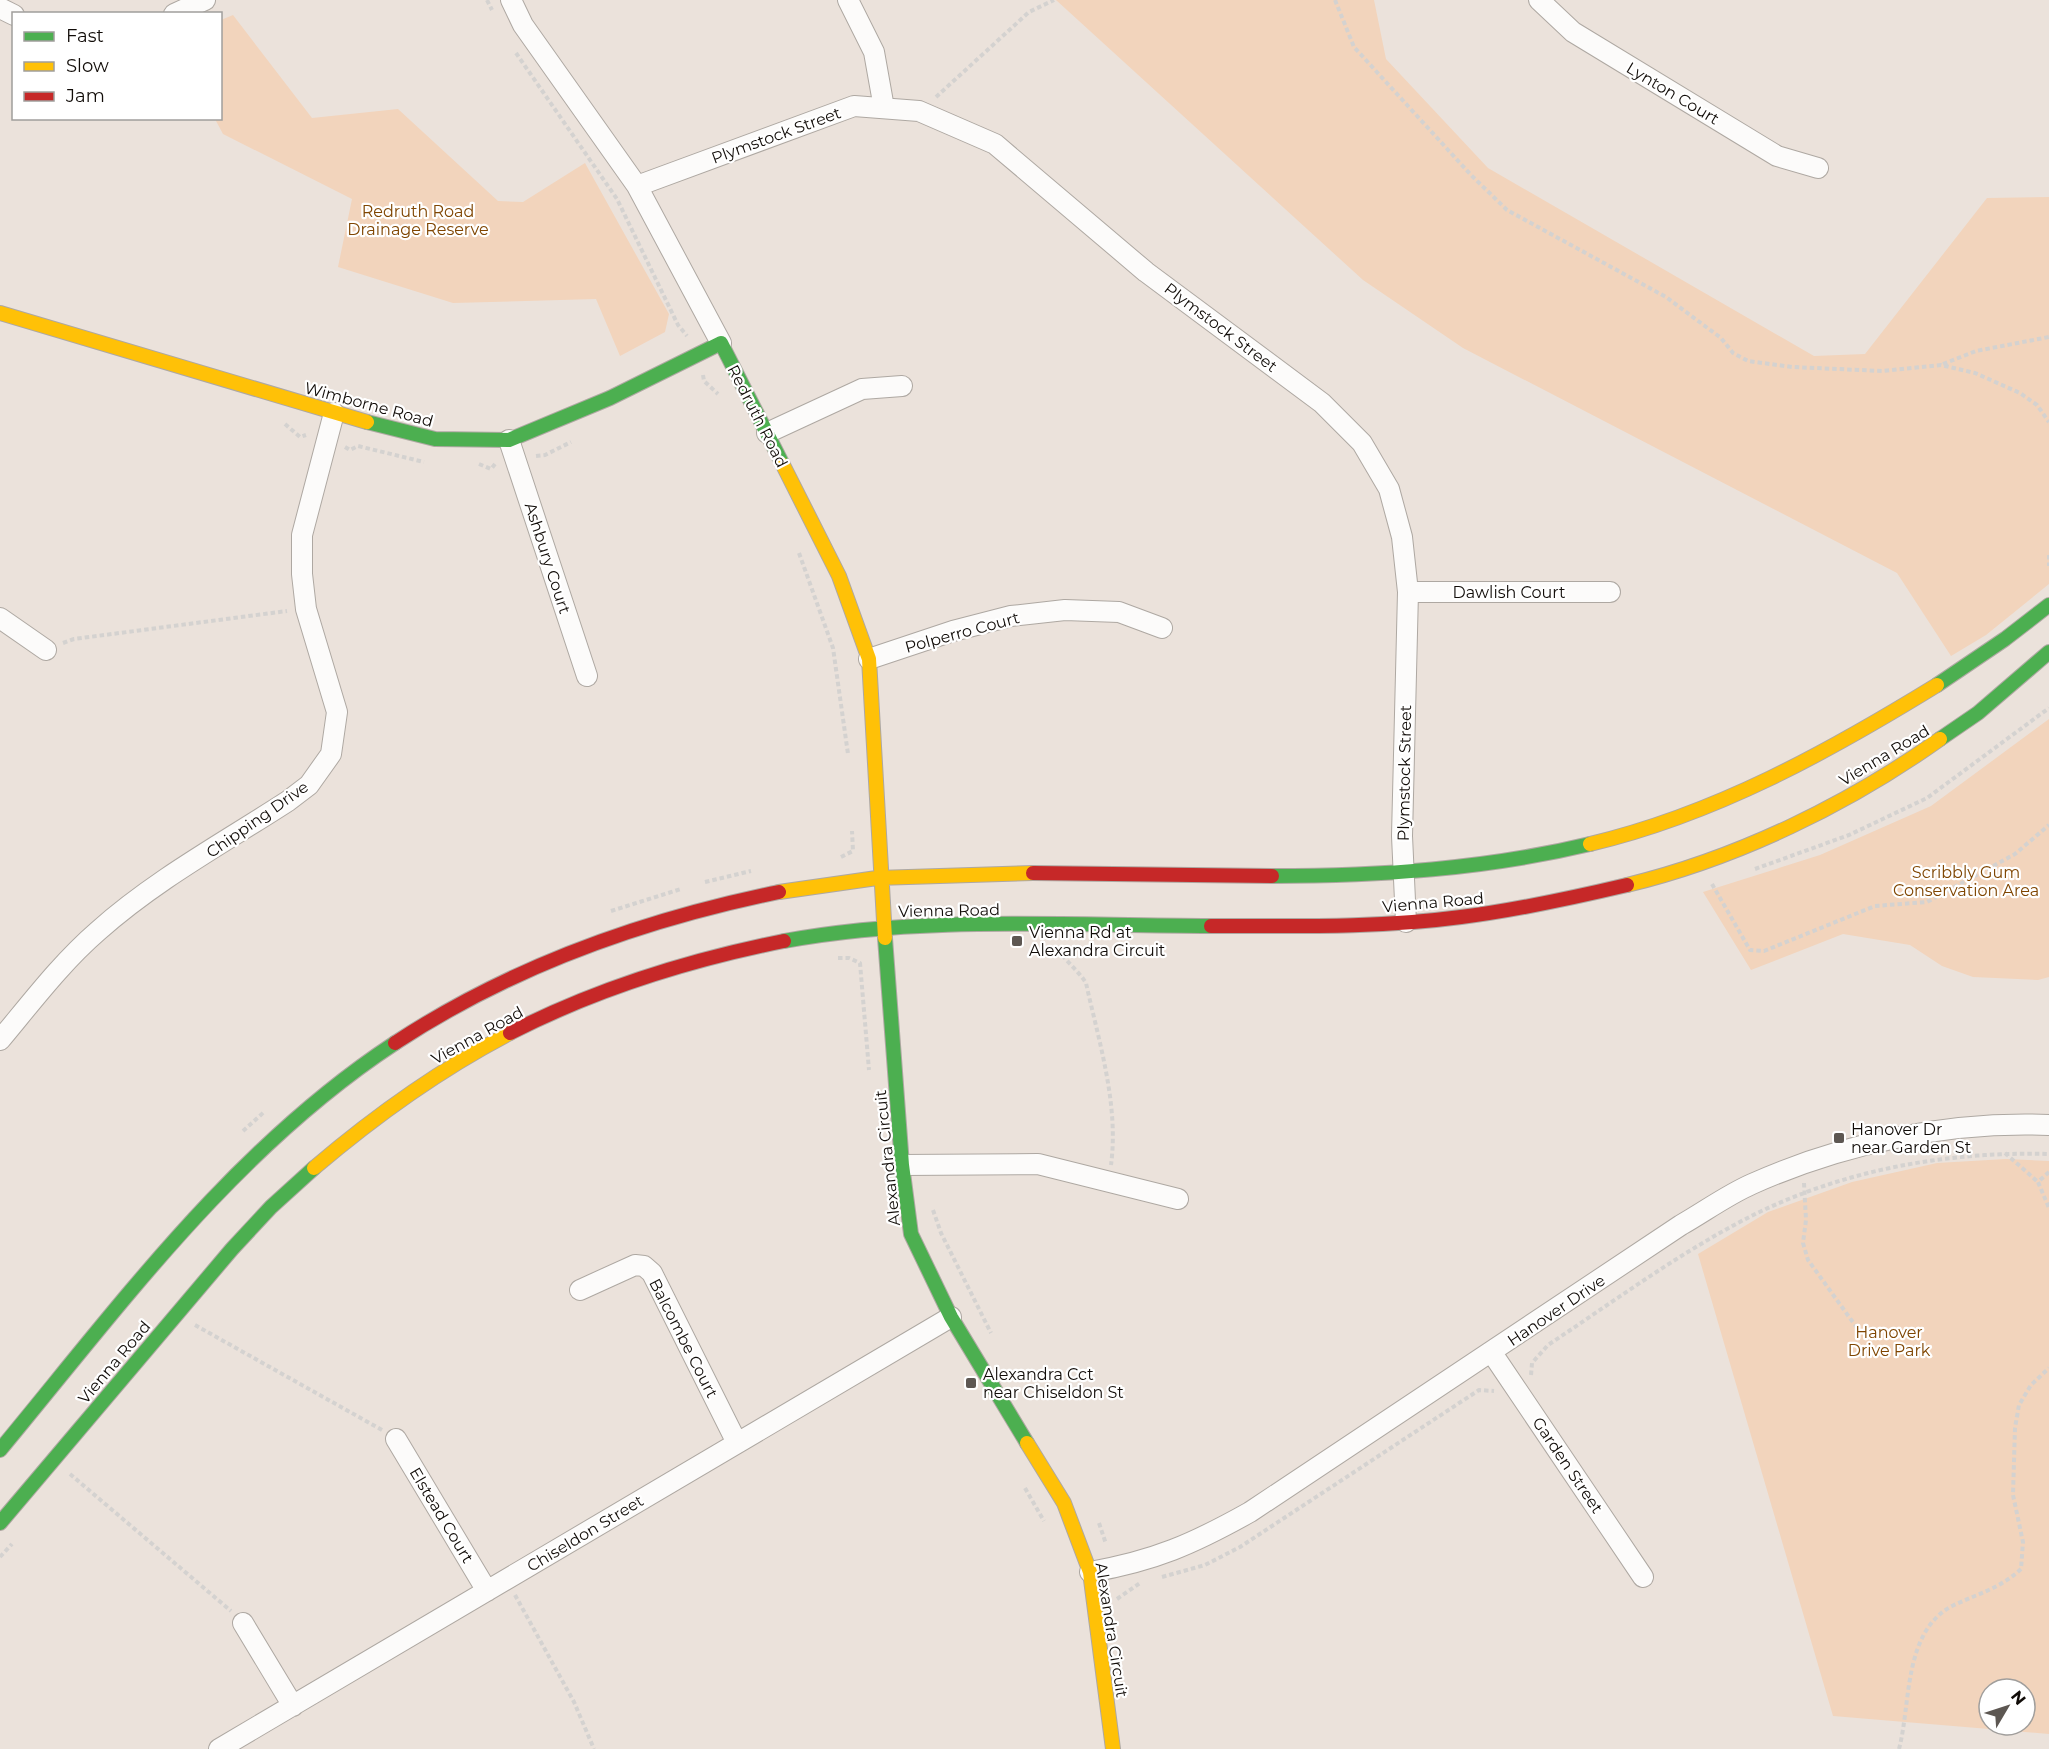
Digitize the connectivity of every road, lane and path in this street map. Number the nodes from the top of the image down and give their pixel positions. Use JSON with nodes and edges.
{"nodes":[{"id":1,"x":205,"y":0,"type":"edge"},
{"id":2,"x":487,"y":0,"type":"edge"},
{"id":3,"x":511,"y":0,"type":"edge"},
{"id":4,"x":848,"y":0,"type":"edge"},
{"id":5,"x":1054,"y":0,"type":"edge"},
{"id":6,"x":1335,"y":0,"type":"edge"},
{"id":7,"x":1539,"y":0,"type":"edge"},
{"id":8,"x":493,"y":10,"type":"dead end"},
{"id":9,"x":178,"y":12,"type":"edge"},
{"id":10,"x":516,"y":52,"type":"dead end"},
{"id":11,"x":884,"y":108,"type":"junction"},
{"id":12,"x":919,"y":111,"type":"junction"},
{"id":13,"x":1818,"y":168,"type":"dead end"},
{"id":14,"x":637,"y":186,"type":"junction"},
{"id":15,"x":0,"y":313,"type":"edge"},
{"id":16,"x":2049,"y":337,"type":"edge"},
{"id":17,"x":721,"y":343,"type":"junction"},
{"id":18,"x":700,"y":354,"type":"junction"},
{"id":19,"x":1941,"y":365,"type":"junction"},
{"id":20,"x":902,"y":386,"type":"dead end"},
{"id":21,"x":721,"y":399,"type":"dead end"},
{"id":22,"x":334,"y":413,"type":"junction"},
{"id":23,"x":2049,"y":422,"type":"edge"},
{"id":24,"x":766,"y":433,"type":"junction"},
{"id":25,"x":509,"y":440,"type":"junction"},
{"id":26,"x":794,"y":544,"type":"dead end"},
{"id":27,"x":2049,"y":555,"type":"edge"},
{"id":28,"x":2049,"y":566,"type":"edge"},
{"id":29,"x":1408,"y":592,"type":"junction"},
{"id":30,"x":1610,"y":592,"type":"dead end"},
{"id":31,"x":2049,"y":605,"type":"edge"},
{"id":32,"x":306,"y":609,"type":"junction"},
{"id":33,"x":0,"y":618,"type":"edge"},
{"id":34,"x":1162,"y":628,"type":"dead end"},
{"id":35,"x":46,"y":650,"type":"joint"},
{"id":36,"x":2049,"y":652,"type":"edge"},
{"id":37,"x":869,"y":659,"type":"junction"},
{"id":38,"x":587,"y":676,"type":"dead end"},
{"id":39,"x":849,"y":763,"type":"dead end"},
{"id":40,"x":852,"y":825,"type":"dead end"},
{"id":41,"x":2049,"y":825,"type":"edge"},
{"id":42,"x":837,"y":859,"type":"dead end"},
{"id":43,"x":1405,"y":872,"type":"junction"},
{"id":44,"x":880,"y":877,"type":"junction"},
{"id":45,"x":1712,"y":884,"type":"dead end"},
{"id":46,"x":1406,"y":922,"type":"junction"},
{"id":47,"x":885,"y":928,"type":"junction"},
{"id":48,"x":1057,"y":947,"type":"dead end"},
{"id":49,"x":836,"y":958,"type":"dead end"},
{"id":50,"x":849,"y":958,"type":"dead end"},
{"id":51,"x":0,"y":1040,"type":"edge"},
{"id":52,"x":2049,"y":1125,"type":"edge"},
{"id":53,"x":2005,"y":1153,"type":"junction"},
{"id":54,"x":2049,"y":1154,"type":"edge"},
{"id":55,"x":1804,"y":1164,"type":"junction"},
{"id":56,"x":902,"y":1165,"type":"junction"},
{"id":57,"x":2049,"y":1172,"type":"edge"},
{"id":58,"x":1109,"y":1180,"type":"junction"},
{"id":59,"x":2038,"y":1182,"type":"junction"},
{"id":60,"x":1805,"y":1194,"type":"junction"},
{"id":61,"x":1178,"y":1199,"type":"dead end"},
{"id":62,"x":932,"y":1206,"type":"dead end"},
{"id":63,"x":2049,"y":1208,"type":"edge"},
{"id":64,"x":580,"y":1290,"type":"dead end"},
{"id":65,"x":177,"y":1313,"type":"junction"},
{"id":66,"x":205,"y":1317,"type":"dead end"},
{"id":67,"x":951,"y":1317,"type":"junction"},
{"id":68,"x":197,"y":1326,"type":"junction"},
{"id":69,"x":1860,"y":1332,"type":"dead end"},
{"id":70,"x":190,"y":1333,"type":"dead end"},
{"id":71,"x":992,"y":1335,"type":"dead end"},
{"id":72,"x":1492,"y":1353,"type":"junction"},
{"id":73,"x":2049,"y":1368,"type":"edge"},
{"id":74,"x":1530,"y":1379,"type":"dead end"},
{"id":75,"x":1499,"y":1396,"type":"dead end"},
{"id":76,"x":396,"y":1439,"type":"joint"},
{"id":77,"x":736,"y":1441,"type":"junction"},
{"id":78,"x":0,"y":1450,"type":"edge"},
{"id":79,"x":53,"y":1460,"type":"junction"},
{"id":80,"x":77,"y":1466,"type":"dead end"},
{"id":81,"x":70,"y":1474,"type":"junction"},
{"id":82,"x":64,"y":1482,"type":"dead end"},
{"id":83,"x":1096,"y":1518,"type":"dead end"},
{"id":84,"x":0,"y":1523,"type":"edge"},
{"id":85,"x":15,"y":1540,"type":"dead end"},
{"id":86,"x":1107,"y":1546,"type":"dead end"},
{"id":87,"x":0,"y":1557,"type":"edge"},
{"id":88,"x":1090,"y":1572,"type":"junction"},
{"id":89,"x":1161,"y":1577,"type":"dead end"},
{"id":90,"x":1643,"y":1577,"type":"dead end"},
{"id":91,"x":506,"y":1580,"type":"junction"},
{"id":92,"x":1150,"y":1580,"type":"dead end"},
{"id":93,"x":488,"y":1591,"type":"junction"},
{"id":94,"x":1118,"y":1610,"type":"dead end"},
{"id":95,"x":243,"y":1623,"type":"joint"},
{"id":96,"x":293,"y":1706,"type":"junction"},
{"id":97,"x":219,"y":1749,"type":"edge"},
{"id":98,"x":594,"y":1749,"type":"edge"},
{"id":99,"x":1113,"y":1749,"type":"edge"},
{"id":100,"x":1899,"y":1749,"type":"edge"}],
"edges":[{"from":1,"to":9,"type":"street"},
{"from":2,"to":8,"type":"path"},
{"from":3,"to":14,"type":"street","name":"Redruth Road"},
{"from":4,"to":11,"type":"street"},
{"from":5,"to":12,"type":"path"},
{"from":6,"to":19,"type":"path"},
{"from":7,"to":13,"type":"street","name":"Lynton Court"},
{"from":10,"to":18,"type":"path"},
{"from":11,"to":12,"type":"street","name":"Plymstock Street"},
{"from":11,"to":14,"type":"street","name":"Plymstock Street"},
{"from":12,"to":29,"type":"street","name":"Plymstock Street"},
{"from":14,"to":17,"type":"street","name":"Redruth Road"},
{"from":15,"to":22,"type":"main road","name":"Wimborne Road"},
{"from":16,"to":19,"type":"path"},
{"from":17,"to":18,"type":"main road","name":"Wimborne Road"},
{"from":17,"to":24,"type":"main road","name":"Redruth Road"},
{"from":18,"to":21,"type":"path"},
{"from":18,"to":25,"type":"main road","name":"Wimborne Road"},
{"from":19,"to":23,"type":"path"},
{"from":20,"to":24,"type":"street"},
{"from":22,"to":25,"type":"main road","name":"Wimborne Road"},
{"from":22,"to":32,"type":"street","name":"Chipping Drive"},
{"from":24,"to":37,"type":"main road","name":"Redruth Road"},
{"from":25,"to":38,"type":"street","name":"Ashbury Court"},
{"from":26,"to":39,"type":"path"},
{"from":27,"to":28,"type":"path"},
{"from":29,"to":30,"type":"street","name":"Dawlish Court"},
{"from":29,"to":43,"type":"street","name":"Plymstock Street"},
{"from":31,"to":43,"type":"main road","name":"Vienna Road"},
{"from":32,"to":35,"type":"path"},
{"from":32,"to":51,"type":"street","name":"Chipping Drive"},
{"from":33,"to":35,"type":"street"},
{"from":34,"to":37,"type":"street","name":"Polperro Court"},
{"from":36,"to":46,"type":"main road","name":"Vienna Road"},
{"from":37,"to":44,"type":"main road","name":"Redruth Road"},
{"from":40,"to":42,"type":"path"},
{"from":41,"to":45,"type":"path"},
{"from":43,"to":44,"type":"main road","name":"Vienna Road"},
{"from":43,"to":46,"type":"street","name":"Plymstock Street"},
{"from":44,"to":47,"type":"main road","name":"Alexandra Circuit"},
{"from":44,"to":78,"type":"main road","name":"Vienna Road"},
{"from":46,"to":47,"type":"main road","name":"Vienna Road"},
{"from":47,"to":56,"type":"main road","name":"Alexandra Circuit"},
{"from":47,"to":65,"type":"main road","name":"Vienna Road"},
{"from":48,"to":58,"type":"path"},
{"from":49,"to":50,"type":"path"},
{"from":52,"to":55,"type":"street","name":"Hanover Drive"},
{"from":53,"to":54,"type":"path"},
{"from":53,"to":59,"type":"path"},
{"from":53,"to":60,"type":"path"},
{"from":55,"to":60,"type":"path"},
{"from":55,"to":72,"type":"street","name":"Hanover Drive"},
{"from":56,"to":58,"type":"street"},
{"from":56,"to":67,"type":"main road","name":"Alexandra Circuit"},
{"from":57,"to":59,"type":"path"},
{"from":58,"to":61,"type":"street"},
{"from":59,"to":63,"type":"path"},
{"from":60,"to":69,"type":"path"},
{"from":60,"to":74,"type":"path"},
{"from":62,"to":71,"type":"path"},
{"from":64,"to":77,"type":"street","name":"Balcombe Court"},
{"from":65,"to":68,"type":"path"},
{"from":65,"to":79,"type":"main road","name":"Vienna Road"},
{"from":66,"to":68,"type":"path"},
{"from":67,"to":77,"type":"street","name":"Chiseldon Street"},
{"from":67,"to":88,"type":"main road","name":"Alexandra Circuit"},
{"from":68,"to":70,"type":"path"},
{"from":68,"to":76,"type":"path"},
{"from":72,"to":88,"type":"street","name":"Hanover Drive"},
{"from":72,"to":90,"type":"street","name":"Garden Street"},
{"from":73,"to":100,"type":"path"},
{"from":75,"to":89,"type":"path"},
{"from":76,"to":93,"type":"street","name":"Elstead Court"},
{"from":77,"to":91,"type":"street","name":"Chiseldon Street"},
{"from":79,"to":81,"type":"path"},
{"from":79,"to":84,"type":"main road","name":"Vienna Road"},
{"from":80,"to":81,"type":"path"},
{"from":81,"to":82,"type":"path"},
{"from":81,"to":95,"type":"path"},
{"from":83,"to":86,"type":"path"},
{"from":85,"to":87,"type":"path"},
{"from":88,"to":99,"type":"main road","name":"Alexandra Circuit"},
{"from":91,"to":93,"type":"street","name":"Chiseldon Street"},
{"from":91,"to":98,"type":"path"},
{"from":92,"to":94,"type":"path"},
{"from":93,"to":96,"type":"street","name":"Chiseldon Street"},
{"from":95,"to":96,"type":"street"},
{"from":96,"to":97,"type":"street","name":"Chiseldon Street"}]}
